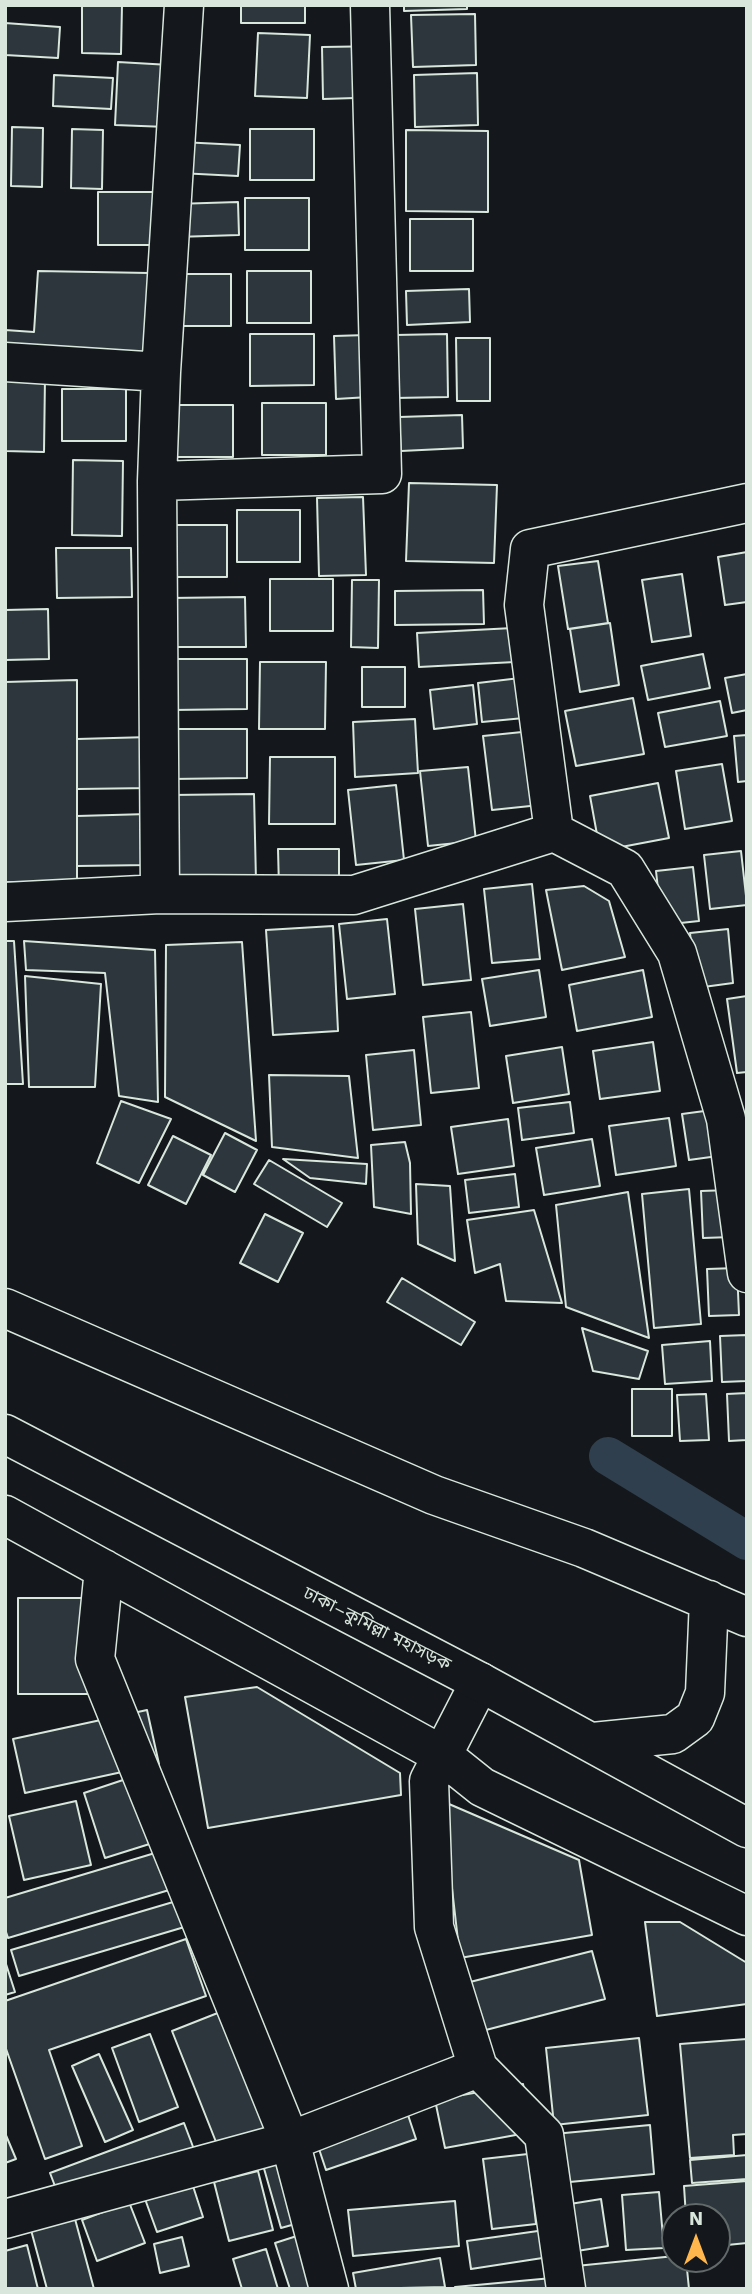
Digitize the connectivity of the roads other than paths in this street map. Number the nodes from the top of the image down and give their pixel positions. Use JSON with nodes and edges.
{"nodes":[{"id":1,"x":184,"y":5,"type":"edge"},
{"id":2,"x":370,"y":5,"type":"edge"},
{"id":3,"x":5,"y":362,"type":"edge"},
{"id":4,"x":160,"y":372,"type":"junction"},
{"id":5,"x":157,"y":481,"type":"junction"},
{"id":6,"x":747,"y":503,"type":"edge"},
{"id":7,"x":554,"y":832,"type":"junction"},
{"id":8,"x":160,"y":894,"type":"junction"},
{"id":9,"x":5,"y":902,"type":"edge"},
{"id":10,"x":747,"y":1273,"type":"edge"},
{"id":11,"x":5,"y":1308,"type":"edge"},
{"id":12,"x":5,"y":1434,"type":"edge"},
{"id":13,"x":5,"y":1515,"type":"edge"},
{"id":14,"x":104,"y":1569,"type":"junction"},
{"id":15,"x":709,"y":1600,"type":"junction"},
{"id":16,"x":747,"y":1617,"type":"edge"},
{"id":17,"x":480,"y":1682,"type":"junction"},
{"id":18,"x":593,"y":1742,"type":"junction"},
{"id":19,"x":442,"y":1755,"type":"junction"},
{"id":20,"x":747,"y":1828,"type":"edge"},
{"id":21,"x":747,"y":1916,"type":"edge"},
{"id":22,"x":478,"y":2068,"type":"junction"},
{"id":23,"x":290,"y":2141,"type":"junction"},
{"id":24,"x":5,"y":2219,"type":"edge"},
{"id":25,"x":329,"y":2289,"type":"edge"},
{"id":26,"x":566,"y":2289,"type":"edge"}],
"edges":[{"from":1,"to":4,"type":"main road"},
{"from":2,"to":5,"type":"main road"},
{"from":3,"to":4,"type":"main road"},
{"from":4,"to":5,"type":"main road"},
{"from":5,"to":8,"type":"main road"},
{"from":6,"to":7,"type":"main road"},
{"from":7,"to":8,"type":"main road"},
{"from":7,"to":10,"type":"main road"},
{"from":8,"to":9,"type":"main road"},
{"from":11,"to":15,"type":"main road"},
{"from":12,"to":17,"type":"main road","name":"ঢাকা–কুমিল্লা মহাসড়ক"},
{"from":13,"to":14,"type":"main road"},
{"from":14,"to":19,"type":"main road"},
{"from":14,"to":23,"type":"main road"},
{"from":15,"to":16,"type":"main road"},
{"from":15,"to":18,"type":"main road"},
{"from":17,"to":18,"type":"main road","name":"ঢাকা–কুমিল্লা মহাসড়ক"},
{"from":17,"to":19,"type":"main road"},
{"from":18,"to":20,"type":"main road","name":"ঢাকা–কুমিল্লা মহাসড়ক"},
{"from":19,"to":21,"type":"main road"},
{"from":19,"to":22,"type":"main road"},
{"from":22,"to":23,"type":"main road"},
{"from":22,"to":26,"type":"main road"},
{"from":23,"to":24,"type":"main road"},
{"from":23,"to":25,"type":"main road"}]}
